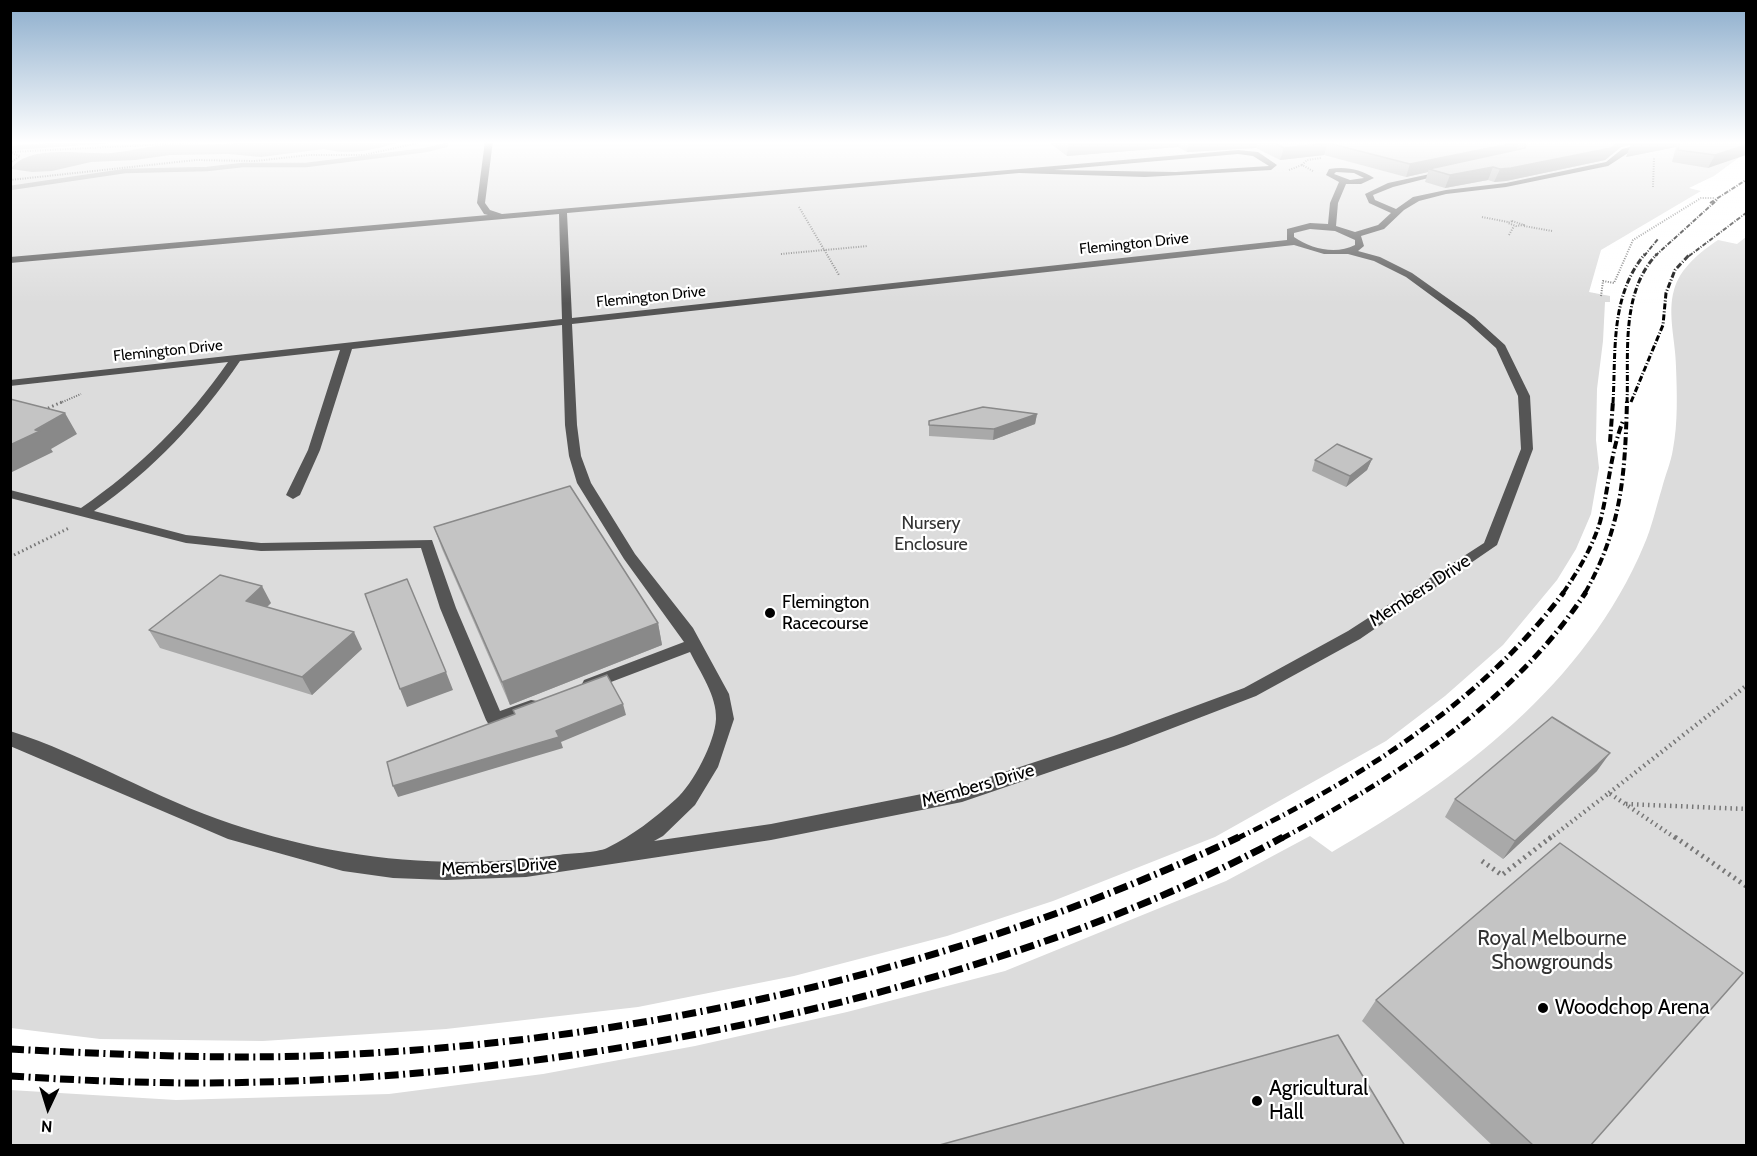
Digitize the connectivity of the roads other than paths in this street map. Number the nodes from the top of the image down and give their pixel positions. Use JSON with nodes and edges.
{"nodes":[{"id":1,"x":482,"y":195,"type":"edge"},
{"id":2,"x":746,"y":195,"type":"edge"},
{"id":3,"x":1336,"y":195,"type":"edge"},
{"id":4,"x":1369,"y":195,"type":"edge"},
{"id":5,"x":1435,"y":195,"type":"edge"},
{"id":6,"x":563,"y":211,"type":"junction"},
{"id":7,"x":1396,"y":212,"type":"junction"},
{"id":8,"x":503,"y":217,"type":"junction"},
{"id":9,"x":1332,"y":227,"type":"junction"},
{"id":10,"x":1294,"y":242,"type":"junction"},
{"id":11,"x":1351,"y":243,"type":"junction"},
{"id":12,"x":10,"y":261,"type":"edge"},
{"id":13,"x":569,"y":321,"type":"junction"},
{"id":14,"x":347,"y":346,"type":"junction"},
{"id":15,"x":237,"y":358,"type":"junction"},
{"id":16,"x":10,"y":383,"type":"edge"},
{"id":17,"x":10,"y":494,"type":"edge"},
{"id":18,"x":293,"y":495,"type":"dead end"},
{"id":19,"x":88,"y":514,"type":"junction"},
{"id":20,"x":693,"y":645,"type":"junction"},
{"id":21,"x":578,"y":688,"type":"edge"},
{"id":22,"x":546,"y":700,"type":"edge"},
{"id":23,"x":10,"y":738,"type":"edge"},
{"id":24,"x":605,"y":857,"type":"junction"}],
"edges":[{"from":1,"to":8,"type":"lane"},
{"from":2,"to":6,"type":"lane"},
{"from":3,"to":9,"type":"lane"},
{"from":4,"to":7,"type":"lane"},
{"from":5,"to":7,"type":"lane"},
{"from":6,"to":8,"type":"lane"},
{"from":6,"to":13,"type":"lane"},
{"from":7,"to":11,"type":"lane"},
{"from":8,"to":12,"type":"lane"},
{"from":9,"to":10,"type":"lane"},
{"from":9,"to":11,"type":"lane"},
{"from":10,"to":11,"type":"lane"},
{"from":10,"to":13,"type":"lane","name":"Flemington Drive"},
{"from":11,"to":24,"type":"lane","name":"Members Drive"},
{"from":13,"to":14,"type":"lane","name":"Flemington Drive"},
{"from":13,"to":20,"type":"lane"},
{"from":14,"to":15,"type":"lane","name":"Flemington Drive"},
{"from":14,"to":18,"type":"lane"},
{"from":15,"to":16,"type":"lane","name":"Flemington Drive"},
{"from":15,"to":19,"type":"lane"},
{"from":17,"to":19,"type":"lane"},
{"from":19,"to":22,"type":"lane"},
{"from":20,"to":21,"type":"lane"},
{"from":20,"to":24,"type":"lane"},
{"from":23,"to":24,"type":"lane","name":"Members Drive"}]}
